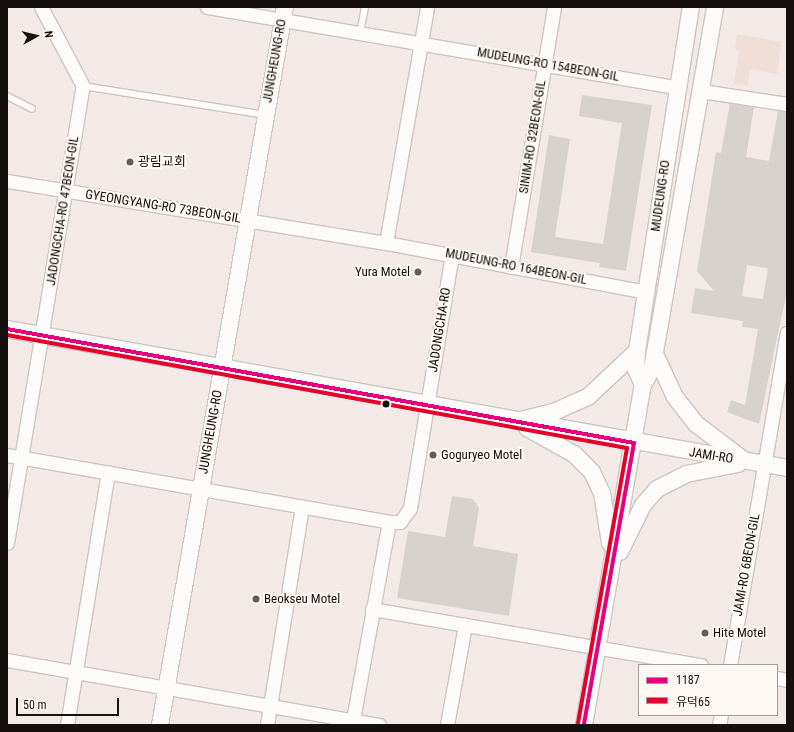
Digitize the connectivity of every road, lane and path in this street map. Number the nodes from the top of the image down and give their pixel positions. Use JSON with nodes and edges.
{"nodes":[{"id":1,"x":41,"y":7,"type":"edge"},
{"id":2,"x":207,"y":7,"type":"edge"},
{"id":3,"x":365,"y":7,"type":"edge"},
{"id":4,"x":427,"y":7,"type":"edge"},
{"id":5,"x":554,"y":7,"type":"edge"},
{"id":6,"x":691,"y":7,"type":"edge"},
{"id":7,"x":715,"y":7,"type":"edge"},
{"id":8,"x":284,"y":13,"type":"edge"},
{"id":9,"x":360,"y":33,"type":"junction"},
{"id":10,"x":420,"y":43,"type":"junction"},
{"id":11,"x":544,"y":64,"type":"junction"},
{"id":12,"x":83,"y":86,"type":"junction"},
{"id":13,"x":676,"y":87,"type":"junction"},
{"id":14,"x":701,"y":91,"type":"junction"},
{"id":15,"x":7,"y":96,"type":"edge"},
{"id":16,"x":787,"y":104,"type":"edge"},
{"id":17,"x":32,"y":109,"type":"dead end"},
{"id":18,"x":266,"y":115,"type":"junction"},
{"id":19,"x":7,"y":181,"type":"edge"},
{"id":20,"x":67,"y":192,"type":"junction"},
{"id":21,"x":248,"y":220,"type":"junction"},
{"id":22,"x":386,"y":243,"type":"junction"},
{"id":23,"x":452,"y":255,"type":"junction"},
{"id":24,"x":511,"y":267,"type":"junction"},
{"id":25,"x":647,"y":292,"type":"junction"},
{"id":26,"x":7,"y":329,"type":"edge"},
{"id":27,"x":787,"y":333,"type":"edge"},
{"id":28,"x":43,"y":335,"type":"junction"},
{"id":29,"x":637,"y":351,"type":"junction"},
{"id":30,"x":655,"y":354,"type":"junction"},
{"id":31,"x":222,"y":368,"type":"junction"},
{"id":32,"x":643,"y":385,"type":"junction"},
{"id":33,"x":428,"y":405,"type":"junction"},
{"id":34,"x":516,"y":421,"type":"junction"},
{"id":35,"x":634,"y":443,"type":"junction"},
{"id":36,"x":7,"y":455,"type":"edge"},
{"id":37,"x":21,"y":458,"type":"junction"},
{"id":38,"x":747,"y":462,"type":"junction"},
{"id":39,"x":764,"y":465,"type":"junction"},
{"id":40,"x":787,"y":468,"type":"edge"},
{"id":41,"x":108,"y":472,"type":"junction"},
{"id":42,"x":201,"y":488,"type":"junction"},
{"id":43,"x":302,"y":507,"type":"junction"},
{"id":44,"x":388,"y":522,"type":"junction"},
{"id":45,"x":7,"y":544,"type":"edge"},
{"id":46,"x":612,"y":568,"type":"junction"},
{"id":47,"x":372,"y":609,"type":"junction"},
{"id":48,"x":465,"y":625,"type":"junction"},
{"id":49,"x":598,"y":647,"type":"junction"},
{"id":50,"x":7,"y":660,"type":"edge"},
{"id":51,"x":695,"y":664,"type":"edge"},
{"id":52,"x":730,"y":664,"type":"edge"},
{"id":53,"x":76,"y":672,"type":"junction"},
{"id":54,"x":167,"y":687,"type":"junction"},
{"id":55,"x":270,"y":705,"type":"junction"},
{"id":56,"x":352,"y":723,"type":"edge"},
{"id":57,"x":67,"y":725,"type":"edge"},
{"id":58,"x":160,"y":725,"type":"edge"},
{"id":59,"x":267,"y":725,"type":"edge"},
{"id":60,"x":379,"y":725,"type":"edge"},
{"id":61,"x":447,"y":725,"type":"edge"},
{"id":62,"x":584,"y":725,"type":"edge"}],
"edges":[{"from":1,"to":12,"type":"street"},
{"from":2,"to":8,"type":"street","name":"MUDEUNG-RO 154BEON-GIL"},
{"from":3,"to":9,"type":"lane"},
{"from":4,"to":10,"type":"street"},
{"from":5,"to":11,"type":"street","name":"SINIM-RO 32BEON-GIL"},
{"from":6,"to":13,"type":"street","name":"MUDEUNG-RO"},
{"from":7,"to":14,"type":"street","name":"MUDEUNG-RO"},
{"from":8,"to":9,"type":"street","name":"MUDEUNG-RO 154BEON-GIL"},
{"from":8,"to":18,"type":"street","name":"JUNGHEUNG-RO"},
{"from":9,"to":10,"type":"street","name":"MUDEUNG-RO 154BEON-GIL"},
{"from":10,"to":11,"type":"street","name":"MUDEUNG-RO 154BEON-GIL"},
{"from":10,"to":22,"type":"street"},
{"from":11,"to":13,"type":"street","name":"MUDEUNG-RO 154BEON-GIL"},
{"from":11,"to":24,"type":"street","name":"SINIM-RO 32BEON-GIL"},
{"from":12,"to":18,"type":"lane","name":"JUNGHEUNG-RO"},
{"from":12,"to":20,"type":"street","name":"JADONGCHA-RO 47BEON-GIL"},
{"from":13,"to":25,"type":"street","name":"MUDEUNG-RO"},
{"from":14,"to":16,"type":"street"},
{"from":14,"to":30,"type":"street","name":"MUDEUNG-RO"},
{"from":15,"to":17,"type":"lane"},
{"from":18,"to":21,"type":"street","name":"JUNGHEUNG-RO"},
{"from":19,"to":20,"type":"street","name":"GYEONGYANG-RO 73BEON-GIL"},
{"from":20,"to":21,"type":"street","name":"GYEONGYANG-RO 73BEON-GIL"},
{"from":20,"to":28,"type":"street","name":"JADONGCHA-RO 47BEON-GIL"},
{"from":21,"to":22,"type":"street","name":"MUDEUNG-RO 164BEON-GIL"},
{"from":21,"to":31,"type":"street","name":"JUNGHEUNG-RO"},
{"from":22,"to":23,"type":"street","name":"MUDEUNG-RO 164BEON-GIL"},
{"from":23,"to":24,"type":"street","name":"MUDEUNG-RO 164BEON-GIL"},
{"from":23,"to":33,"type":"street","name":"JADONGCHA-RO"},
{"from":24,"to":25,"type":"street","name":"MUDEUNG-RO 164BEON-GIL"},
{"from":25,"to":29,"type":"street","name":"MUDEUNG-RO"},
{"from":26,"to":28,"type":"street"},
{"from":27,"to":39,"type":"street","name":"JAMI-RO 6BEON-GIL"},
{"from":28,"to":31,"type":"street"},
{"from":28,"to":37,"type":"street","name":"JADONGCHA-RO 47BEON-GIL"},
{"from":29,"to":32,"type":"street","name":"MUDEUNG-RO"},
{"from":29,"to":34,"type":"street"},
{"from":30,"to":32,"type":"street","name":"MUDEUNG-RO"},
{"from":30,"to":38,"type":"street"},
{"from":31,"to":33,"type":"street"},
{"from":31,"to":42,"type":"street","name":"JUNGHEUNG-RO"},
{"from":32,"to":35,"type":"street","name":"MUDEUNG-RO"},
{"from":33,"to":34,"type":"street"},
{"from":33,"to":44,"type":"street","name":"JADONGCHA-RO"},
{"from":34,"to":35,"type":"street"},
{"from":34,"to":46,"type":"street"},
{"from":35,"to":38,"type":"street","name":"JAMI-RO"},
{"from":35,"to":46,"type":"street","name":"MUDEUNG-RO"},
{"from":36,"to":37,"type":"street"},
{"from":37,"to":41,"type":"street"},
{"from":37,"to":45,"type":"street","name":"JADONGCHA-RO 47BEON-GIL"},
{"from":38,"to":39,"type":"street","name":"JAMI-RO"},
{"from":38,"to":46,"type":"street"},
{"from":39,"to":40,"type":"street","name":"JAMI-RO"},
{"from":39,"to":52,"type":"street","name":"JAMI-RO 6BEON-GIL"},
{"from":41,"to":42,"type":"street"},
{"from":41,"to":53,"type":"street"},
{"from":42,"to":43,"type":"street"},
{"from":42,"to":54,"type":"street","name":"JUNGHEUNG-RO"},
{"from":43,"to":44,"type":"street"},
{"from":43,"to":55,"type":"street"},
{"from":44,"to":47,"type":"street"},
{"from":46,"to":49,"type":"street","name":"MUDEUNG-RO"},
{"from":47,"to":48,"type":"street"},
{"from":47,"to":56,"type":"street"},
{"from":48,"to":49,"type":"street"},
{"from":48,"to":61,"type":"street"},
{"from":49,"to":51,"type":"street"},
{"from":49,"to":62,"type":"street","name":"MUDEUNG-RO"},
{"from":50,"to":53,"type":"street"},
{"from":53,"to":54,"type":"street"},
{"from":53,"to":57,"type":"street"},
{"from":54,"to":55,"type":"street"},
{"from":54,"to":58,"type":"street","name":"JUNGHEUNG-RO"},
{"from":55,"to":56,"type":"street"},
{"from":55,"to":59,"type":"street"},
{"from":56,"to":60,"type":"street"}]}
